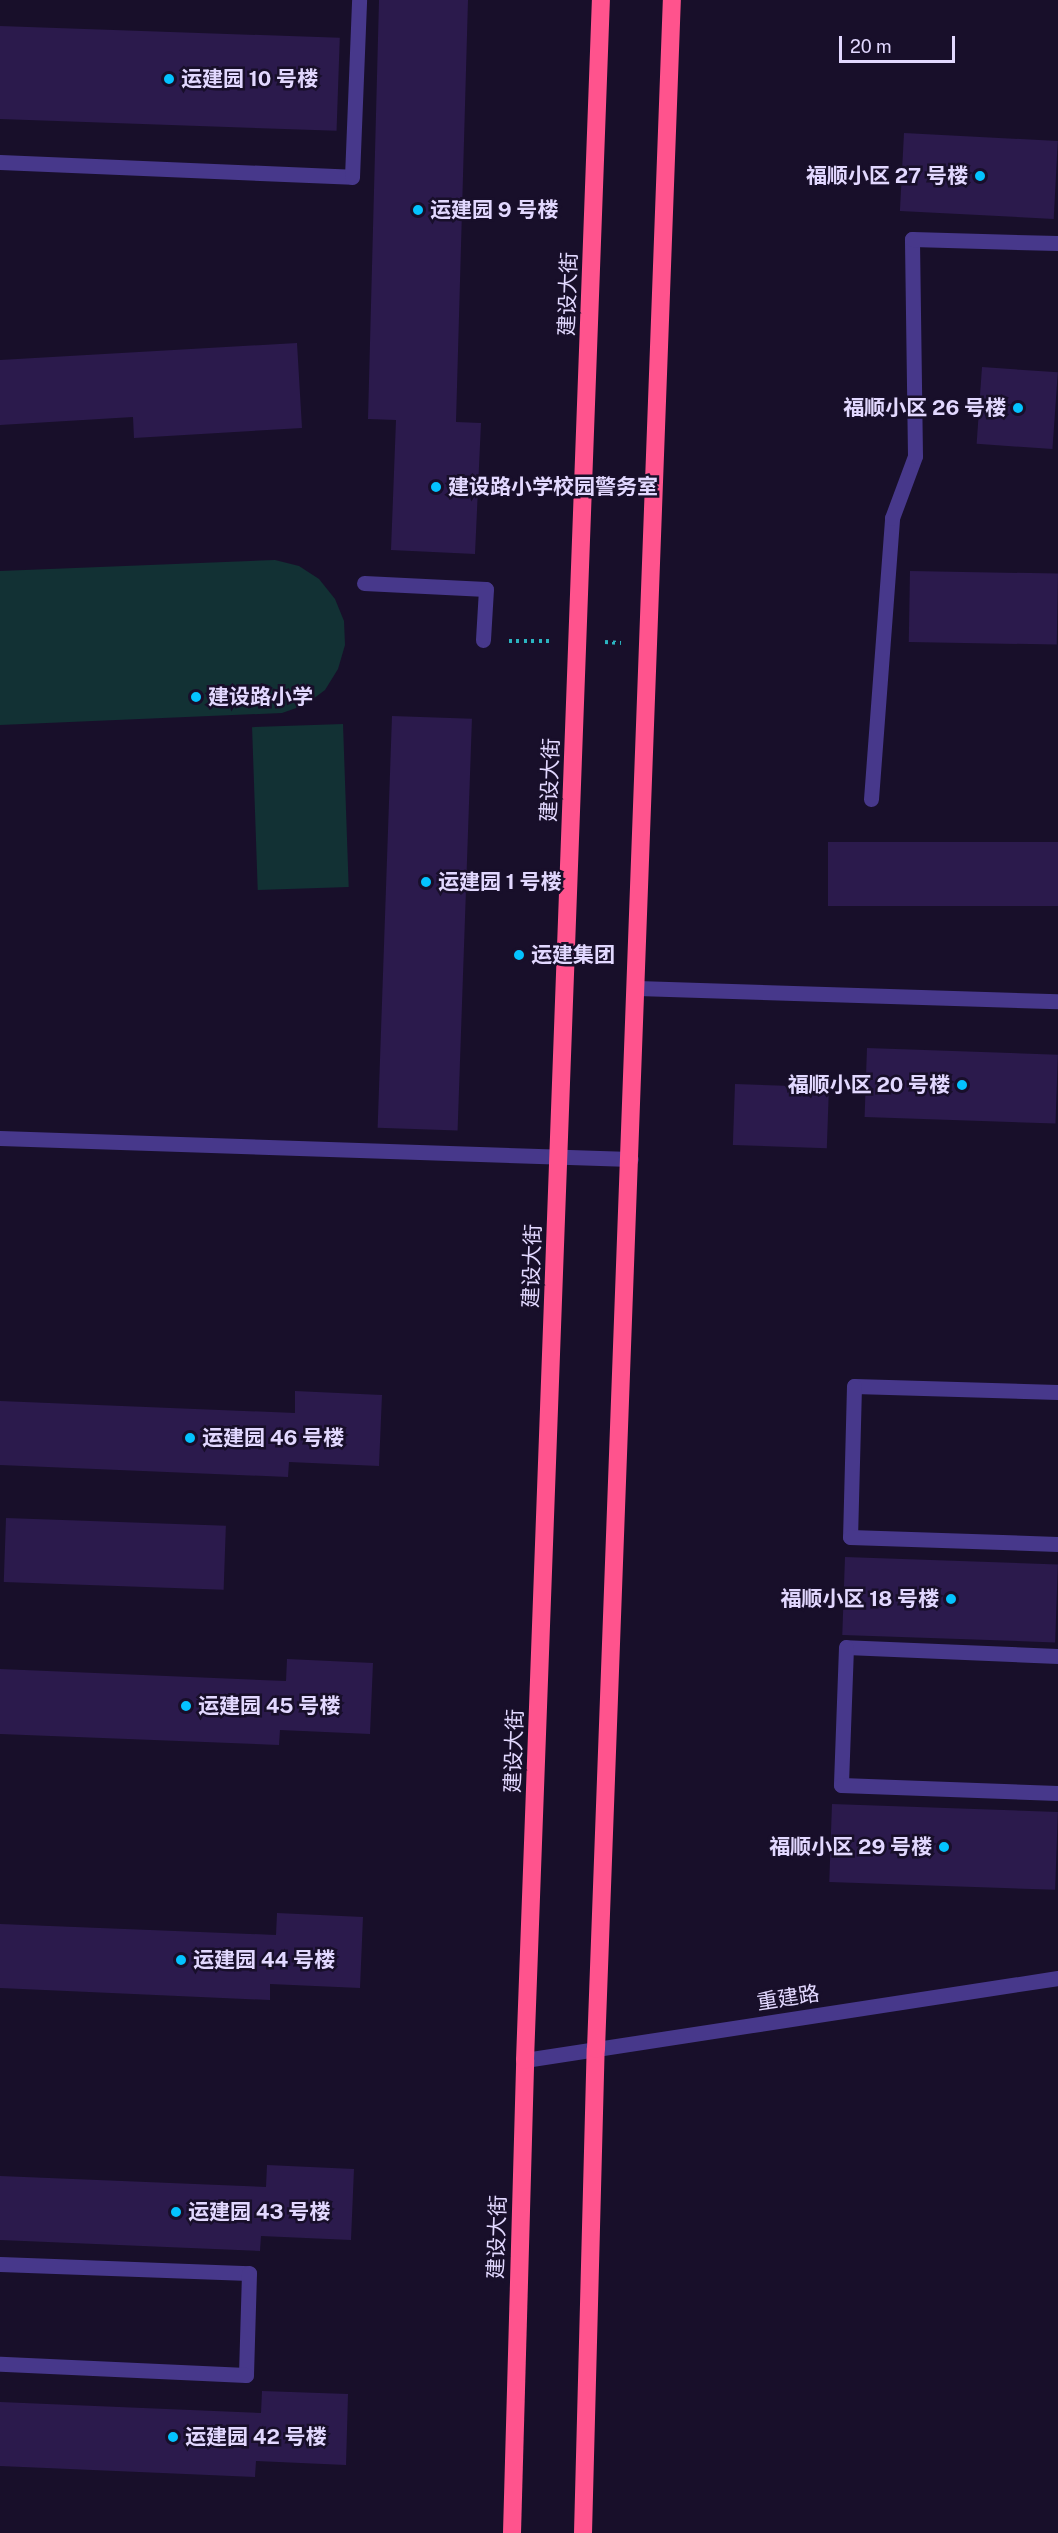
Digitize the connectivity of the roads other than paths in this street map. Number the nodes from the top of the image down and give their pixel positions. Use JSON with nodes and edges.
{"nodes":[{"id":1,"x":359,"y":0,"type":"edge"},
{"id":2,"x":601,"y":0,"type":"edge"},
{"id":3,"x":672,"y":0,"type":"edge"},
{"id":4,"x":0,"y":162,"type":"edge"},
{"id":5,"x":1058,"y":243,"type":"edge"},
{"id":6,"x":364,"y":583,"type":"dead end"},
{"id":7,"x":483,"y":640,"type":"dead end"},
{"id":8,"x":871,"y":799,"type":"dead end"},
{"id":9,"x":637,"y":988,"type":"junction"},
{"id":10,"x":1058,"y":1001,"type":"edge"},
{"id":11,"x":0,"y":1138,"type":"edge"},
{"id":12,"x":558,"y":1157,"type":"junction"},
{"id":13,"x":631,"y":1159,"type":"junction"},
{"id":14,"x":1058,"y":1392,"type":"edge"},
{"id":15,"x":1058,"y":1544,"type":"edge"},
{"id":16,"x":1058,"y":1656,"type":"edge"},
{"id":17,"x":1058,"y":1793,"type":"edge"},
{"id":18,"x":1058,"y":1978,"type":"edge"},
{"id":19,"x":596,"y":2049,"type":"junction"},
{"id":20,"x":525,"y":2060,"type":"junction"},
{"id":21,"x":0,"y":2264,"type":"edge"},
{"id":22,"x":0,"y":2364,"type":"edge"},
{"id":23,"x":512,"y":2533,"type":"edge"},
{"id":24,"x":583,"y":2533,"type":"edge"}],
"edges":[{"from":1,"to":4,"type":"street"},
{"from":2,"to":12,"type":"highway","name":"建设大街"},
{"from":3,"to":9,"type":"highway"},
{"from":5,"to":8,"type":"street"},
{"from":6,"to":7,"type":"street"},
{"from":9,"to":10,"type":"street"},
{"from":9,"to":13,"type":"highway"},
{"from":11,"to":12,"type":"street"},
{"from":12,"to":13,"type":"street"},
{"from":12,"to":20,"type":"highway","name":"建设大街"},
{"from":13,"to":19,"type":"highway"},
{"from":14,"to":15,"type":"street"},
{"from":16,"to":17,"type":"street"},
{"from":18,"to":19,"type":"street","name":"重建路"},
{"from":19,"to":20,"type":"street","name":"重建路"},
{"from":19,"to":24,"type":"highway"},
{"from":20,"to":23,"type":"highway","name":"建设大街"},
{"from":21,"to":22,"type":"street"}]}
